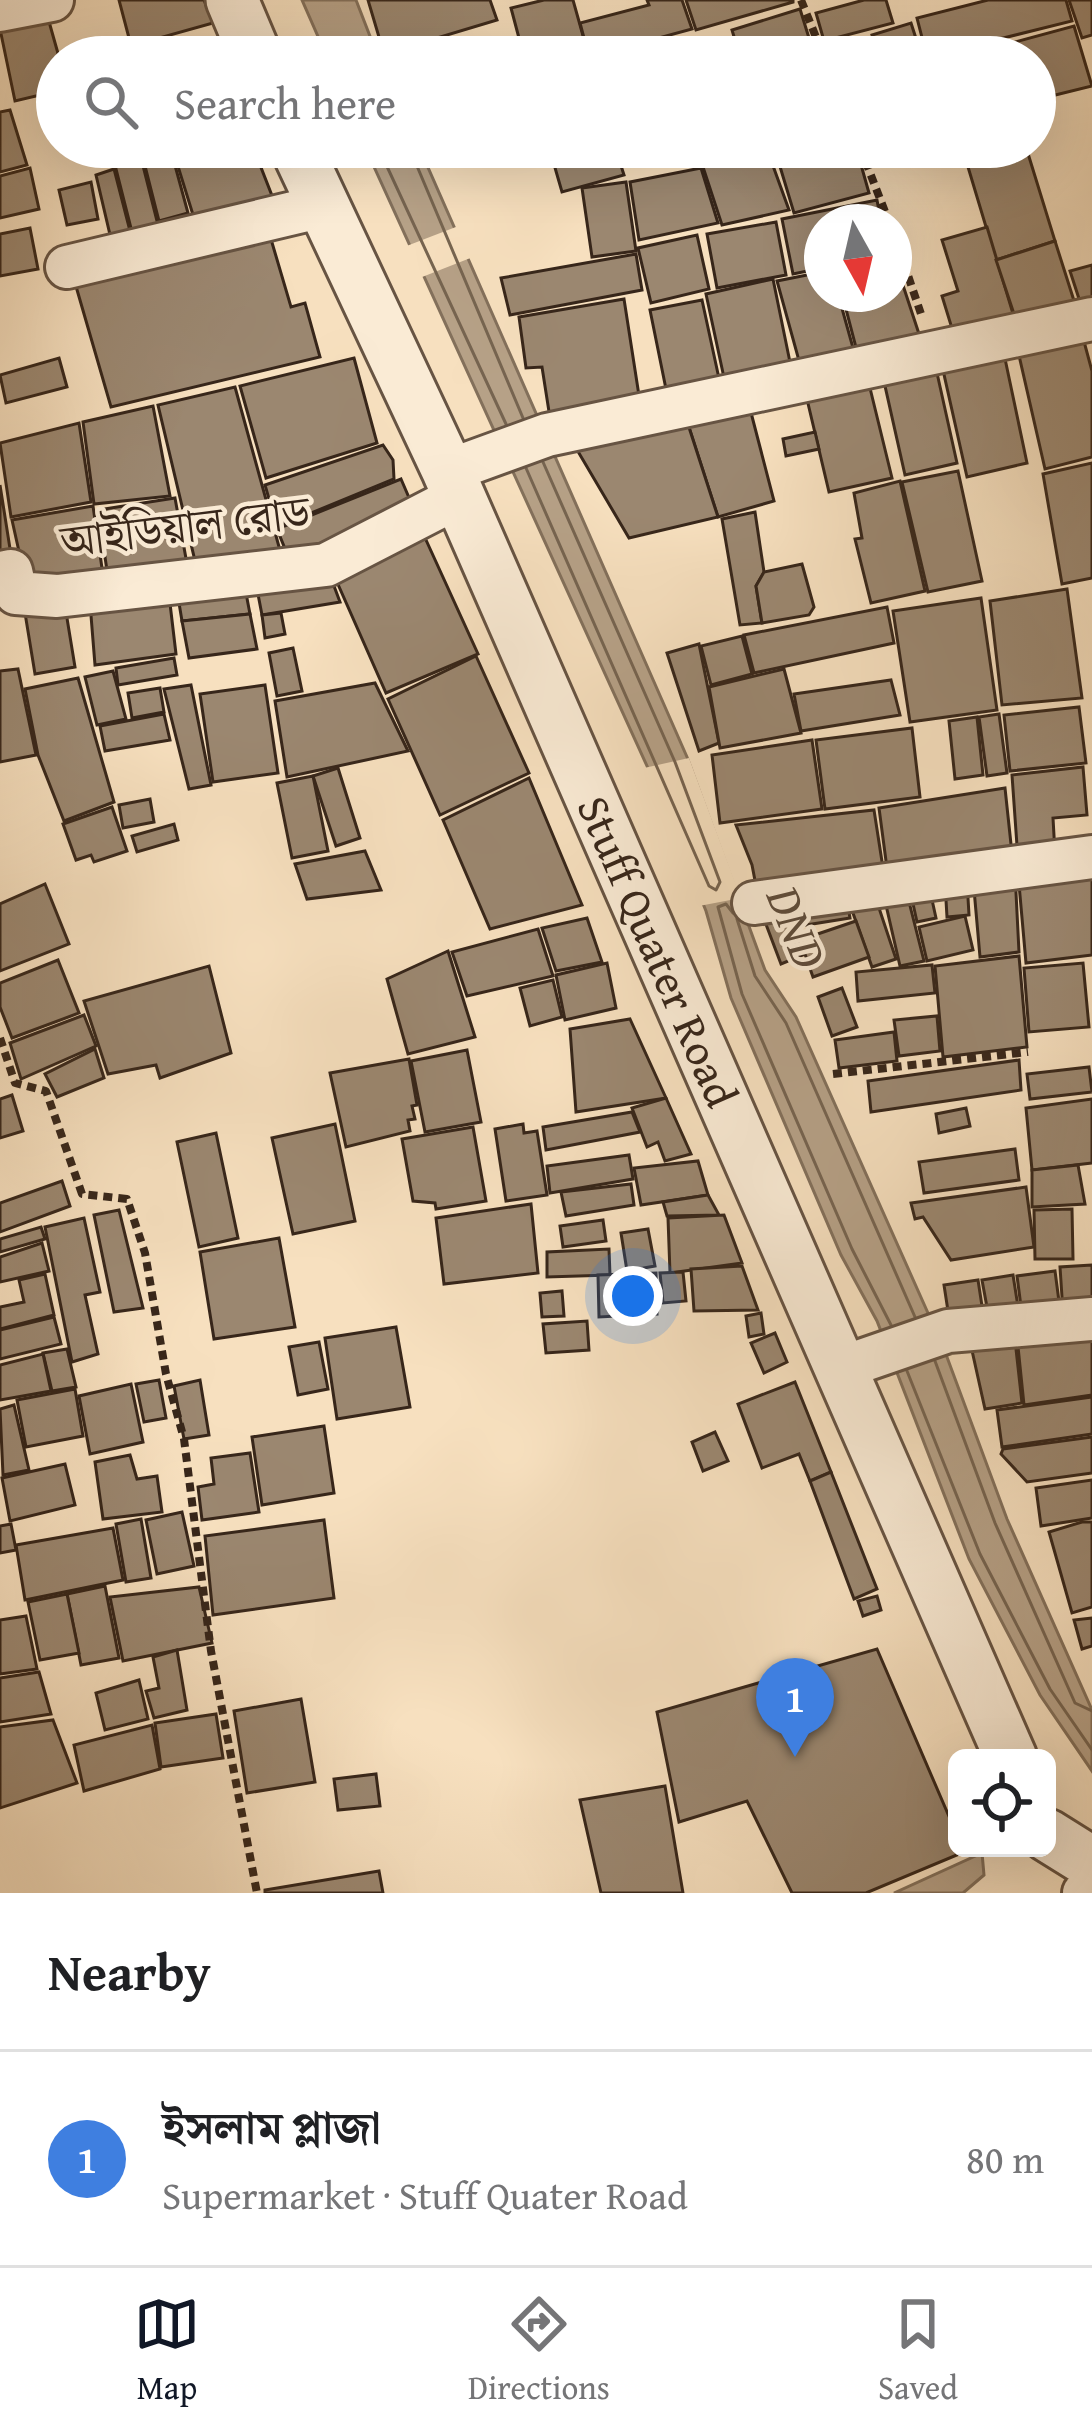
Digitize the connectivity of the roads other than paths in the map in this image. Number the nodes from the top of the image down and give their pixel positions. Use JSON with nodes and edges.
{"nodes":[{"id":1,"x":52,"y":0,"type":"edge"},
{"id":2,"x":232,"y":0,"type":"edge"},
{"id":3,"x":0,"y":10,"type":"edge"},
{"id":4,"x":247,"y":36,"type":"edge"},
{"id":5,"x":306,"y":168,"type":"edge"},
{"id":6,"x":323,"y":206,"type":"junction"},
{"id":7,"x":67,"y":267,"type":"dead end"},
{"id":8,"x":1092,"y":319,"type":"edge"},
{"id":9,"x":453,"y":484,"type":"junction"},
{"id":10,"x":0,"y":573,"type":"edge"},
{"id":11,"x":1092,"y":856,"type":"edge"},
{"id":12,"x":754,"y":903,"type":"dead end"},
{"id":13,"x":1092,"y":1319,"type":"edge"},
{"id":14,"x":861,"y":1360,"type":"junction"},
{"id":15,"x":1008,"y":1749,"type":"edge"},
{"id":16,"x":1056,"y":1841,"type":"edge"},
{"id":17,"x":1092,"y":1863,"type":"edge"},
{"id":18,"x":1092,"y":1889,"type":"edge"},
{"id":19,"x":1084,"y":1893,"type":"edge"}],
"edges":[{"from":1,"to":3,"type":"street"},
{"from":2,"to":4,"type":"street"},
{"from":5,"to":6,"type":"street","name":"Stuff Quater Road"},
{"from":6,"to":7,"type":"street"},
{"from":6,"to":9,"type":"street","name":"Stuff Quater Road"},
{"from":8,"to":9,"type":"street"},
{"from":9,"to":10,"type":"street","name":"আইডিয়াল রোড"},
{"from":9,"to":14,"type":"street","name":"Stuff Quater Road"},
{"from":11,"to":12,"type":"street"},
{"from":13,"to":14,"type":"street"},
{"from":14,"to":15,"type":"street","name":"Stuff Quater Road"},
{"from":16,"to":17,"type":"street"},
{"from":18,"to":19,"type":"street"}]}
